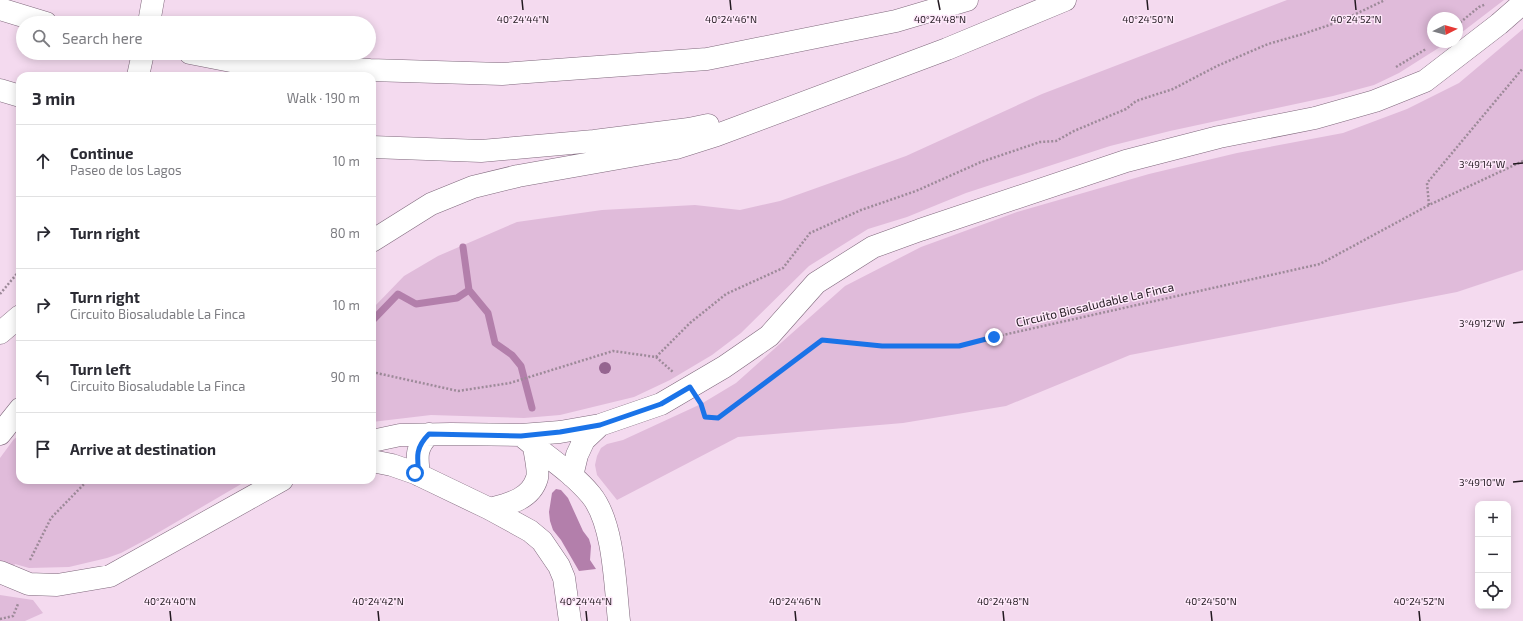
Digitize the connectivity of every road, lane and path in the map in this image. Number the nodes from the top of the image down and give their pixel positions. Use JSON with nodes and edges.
{"nodes":[{"id":1,"x":153,"y":0,"type":"edge"},
{"id":2,"x":967,"y":0,"type":"edge"},
{"id":3,"x":1065,"y":0,"type":"edge"},
{"id":4,"x":1385,"y":0,"type":"edge"},
{"id":5,"x":1490,"y":2,"type":"dead end"},
{"id":6,"x":1523,"y":3,"type":"edge"},
{"id":7,"x":0,"y":9,"type":"edge"},
{"id":8,"x":23,"y":16,"type":"edge"},
{"id":9,"x":150,"y":16,"type":"edge"},
{"id":10,"x":1463,"y":20,"type":"edge"},
{"id":11,"x":141,"y":60,"type":"edge"},
{"id":12,"x":226,"y":60,"type":"edge"},
{"id":13,"x":1523,"y":68,"type":"edge"},
{"id":14,"x":139,"y":72,"type":"edge"},
{"id":15,"x":0,"y":90,"type":"edge"},
{"id":16,"x":16,"y":95,"type":"edge"},
{"id":17,"x":786,"y":108,"type":"junction"},
{"id":18,"x":376,"y":147,"type":"edge"},
{"id":19,"x":1523,"y":161,"type":"edge"},
{"id":20,"x":1429,"y":205,"type":"junction"},
{"id":21,"x":376,"y":238,"type":"edge"},
{"id":22,"x":16,"y":275,"type":"edge"},
{"id":23,"x":0,"y":294,"type":"edge"},
{"id":24,"x":16,"y":319,"type":"edge"},
{"id":25,"x":0,"y":333,"type":"edge"},
{"id":26,"x":656,"y":357,"type":"junction"},
{"id":27,"x":376,"y":373,"type":"edge"},
{"id":28,"x":690,"y":387,"type":"junction"},
{"id":29,"x":16,"y":414,"type":"edge"},
{"id":30,"x":600,"y":425,"type":"junction"},
{"id":31,"x":0,"y":434,"type":"edge"},
{"id":32,"x":429,"y":434,"type":"junction"},
{"id":33,"x":376,"y":440,"type":"edge"},
{"id":34,"x":527,"y":441,"type":"junction"},
{"id":35,"x":376,"y":462,"type":"edge"},
{"id":36,"x":419,"y":475,"type":"junction"},
{"id":37,"x":572,"y":476,"type":"junction"},
{"id":38,"x":84,"y":484,"type":"edge"},
{"id":39,"x":275,"y":484,"type":"edge"},
{"id":40,"x":490,"y":509,"type":"junction"},
{"id":41,"x":0,"y":572,"type":"edge"},
{"id":42,"x":0,"y":580,"type":"edge"},
{"id":43,"x":25,"y":583,"type":"junction"},
{"id":44,"x":570,"y":621,"type":"edge"},
{"id":45,"x":619,"y":621,"type":"edge"}],
"edges":[{"from":1,"to":9,"type":"main road"},
{"from":2,"to":12,"type":"main road"},
{"from":3,"to":17,"type":"main road"},
{"from":4,"to":26,"type":"path"},
{"from":5,"to":10,"type":"path"},
{"from":6,"to":28,"type":"main road"},
{"from":7,"to":8,"type":"main road"},
{"from":11,"to":14,"type":"main road"},
{"from":13,"to":20,"type":"path"},
{"from":15,"to":16,"type":"main road"},
{"from":17,"to":18,"type":"main road"},
{"from":17,"to":21,"type":"main road"},
{"from":19,"to":20,"type":"path","name":"Circuito Biosaludable La Finca"},
{"from":20,"to":28,"type":"path","name":"Circuito Biosaludable La Finca"},
{"from":22,"to":23,"type":"path"},
{"from":24,"to":25,"type":"main road"},
{"from":26,"to":27,"type":"path"},
{"from":26,"to":28,"type":"path","name":"Circuito Biosaludable La Finca"},
{"from":28,"to":30,"type":"main road"},
{"from":29,"to":31,"type":"main road"},
{"from":30,"to":34,"type":"main road"},
{"from":30,"to":37,"type":"main road"},
{"from":32,"to":33,"type":"main road"},
{"from":32,"to":34,"type":"main road"},
{"from":32,"to":36,"type":"main road"},
{"from":34,"to":37,"type":"main road"},
{"from":34,"to":40,"type":"main road"},
{"from":35,"to":36,"type":"main road"},
{"from":36,"to":40,"type":"main road"},
{"from":37,"to":45,"type":"main road"},
{"from":38,"to":43,"type":"path"},
{"from":39,"to":43,"type":"main road"},
{"from":40,"to":44,"type":"main road"},
{"from":41,"to":43,"type":"main road"},
{"from":42,"to":43,"type":"main road"}]}
